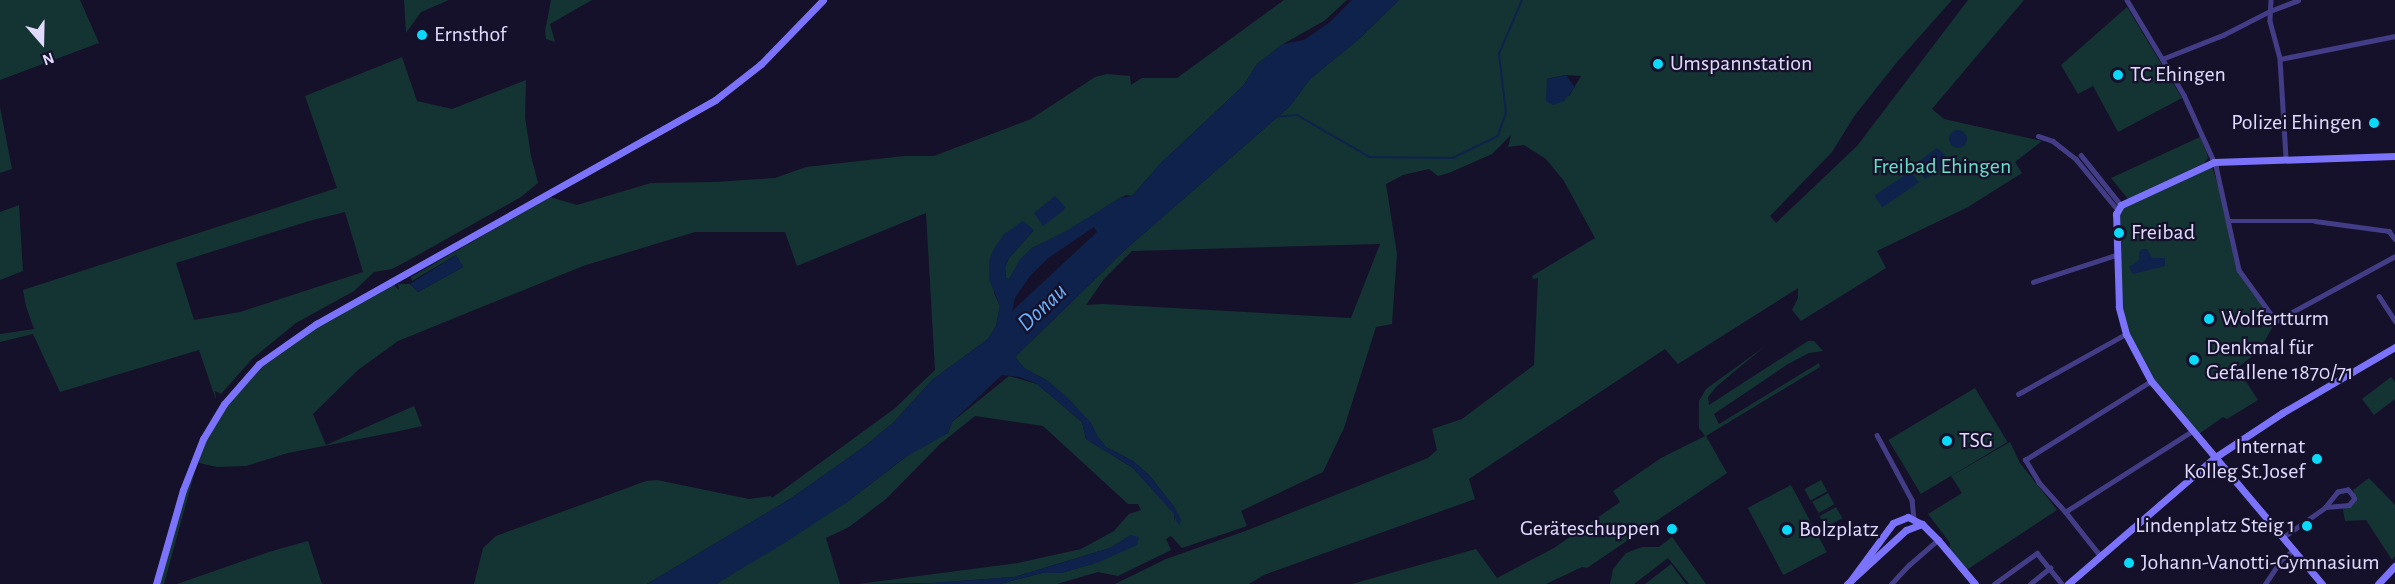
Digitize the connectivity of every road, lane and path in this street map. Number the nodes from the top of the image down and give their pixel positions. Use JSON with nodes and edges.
{"nodes":[{"id":1,"x":822,"y":0,"type":"edge"},
{"id":2,"x":2127,"y":0,"type":"edge"},
{"id":3,"x":2271,"y":0,"type":"edge"},
{"id":4,"x":2298,"y":0,"type":"edge"},
{"id":5,"x":2270,"y":10,"type":"junction"},
{"id":6,"x":2395,"y":36,"type":"edge"},
{"id":7,"x":2162,"y":59,"type":"junction"},
{"id":8,"x":2280,"y":59,"type":"junction"},
{"id":9,"x":2038,"y":136,"type":"dead end"},
{"id":10,"x":2395,"y":156,"type":"edge"},
{"id":11,"x":2286,"y":158,"type":"junction"},
{"id":12,"x":2214,"y":162,"type":"junction"},
{"id":13,"x":2119,"y":207,"type":"junction"},
{"id":14,"x":2230,"y":221,"type":"junction"},
{"id":15,"x":2395,"y":239,"type":"edge"},
{"id":16,"x":2116,"y":255,"type":"junction"},
{"id":17,"x":2395,"y":256,"type":"edge"},
{"id":18,"x":2034,"y":282,"type":"dead end"},
{"id":19,"x":2379,"y":296,"type":"dead end"},
{"id":20,"x":2395,"y":321,"type":"edge"},
{"id":21,"x":2126,"y":333,"type":"junction"},
{"id":22,"x":2395,"y":347,"type":"edge"},
{"id":23,"x":2151,"y":381,"type":"junction"},
{"id":24,"x":2018,"y":394,"type":"dead end"},
{"id":25,"x":2192,"y":432,"type":"junction"},
{"id":26,"x":1877,"y":435,"type":"dead end"},
{"id":27,"x":2214,"y":458,"type":"junction"},
{"id":28,"x":2326,"y":507,"type":"junction"},
{"id":29,"x":2065,"y":512,"type":"junction"},
{"id":30,"x":1914,"y":519,"type":"junction"},
{"id":31,"x":1922,"y":524,"type":"junction"},
{"id":32,"x":2282,"y":538,"type":"junction"},
{"id":33,"x":1938,"y":540,"type":"junction"},
{"id":34,"x":2292,"y":551,"type":"junction"},
{"id":35,"x":2100,"y":556,"type":"junction"},
{"id":36,"x":2050,"y":568,"type":"junction"},
{"id":37,"x":2393,"y":571,"type":"edge"},
{"id":38,"x":1849,"y":582,"type":"edge"},
{"id":39,"x":156,"y":584,"type":"edge"},
{"id":40,"x":1891,"y":584,"type":"edge"},
{"id":41,"x":1975,"y":584,"type":"edge"},
{"id":42,"x":1994,"y":584,"type":"edge"},
{"id":43,"x":2030,"y":584,"type":"edge"},
{"id":44,"x":2062,"y":584,"type":"edge"},
{"id":45,"x":2068,"y":584,"type":"edge"},
{"id":46,"x":2265,"y":584,"type":"edge"},
{"id":47,"x":2322,"y":584,"type":"edge"},
{"id":48,"x":2378,"y":584,"type":"edge"}],
"edges":[{"from":1,"to":39,"type":"street"},
{"from":2,"to":7,"type":"street"},
{"from":3,"to":5,"type":"street"},
{"from":4,"to":5,"type":"street"},
{"from":5,"to":7,"type":"street"},
{"from":5,"to":8,"type":"street"},
{"from":6,"to":8,"type":"street"},
{"from":7,"to":12,"type":"street"},
{"from":8,"to":11,"type":"street"},
{"from":9,"to":13,"type":"street"},
{"from":10,"to":11,"type":"street"},
{"from":11,"to":12,"type":"street"},
{"from":12,"to":13,"type":"street"},
{"from":12,"to":14,"type":"street"},
{"from":13,"to":16,"type":"street"},
{"from":14,"to":15,"type":"street"},
{"from":14,"to":17,"type":"street"},
{"from":16,"to":18,"type":"street"},
{"from":16,"to":21,"type":"street"},
{"from":19,"to":20,"type":"street"},
{"from":21,"to":23,"type":"street"},
{"from":21,"to":24,"type":"street"},
{"from":22,"to":27,"type":"street"},
{"from":23,"to":25,"type":"street"},
{"from":23,"to":29,"type":"street"},
{"from":25,"to":27,"type":"street"},
{"from":25,"to":29,"type":"street"},
{"from":26,"to":30,"type":"street"},
{"from":27,"to":32,"type":"street"},
{"from":27,"to":35,"type":"street"},
{"from":28,"to":28,"type":"street"},
{"from":28,"to":32,"type":"street"},
{"from":29,"to":35,"type":"street"},
{"from":30,"to":31,"type":"street"},
{"from":30,"to":38,"type":"street"},
{"from":31,"to":33,"type":"street"},
{"from":31,"to":38,"type":"street"},
{"from":32,"to":34,"type":"street"},
{"from":33,"to":40,"type":"street"},
{"from":33,"to":41,"type":"street"},
{"from":34,"to":46,"type":"street"},
{"from":34,"to":47,"type":"street"},
{"from":35,"to":45,"type":"street"},
{"from":36,"to":42,"type":"street"},
{"from":36,"to":43,"type":"street"},
{"from":36,"to":44,"type":"street"},
{"from":37,"to":48,"type":"street"}]}
